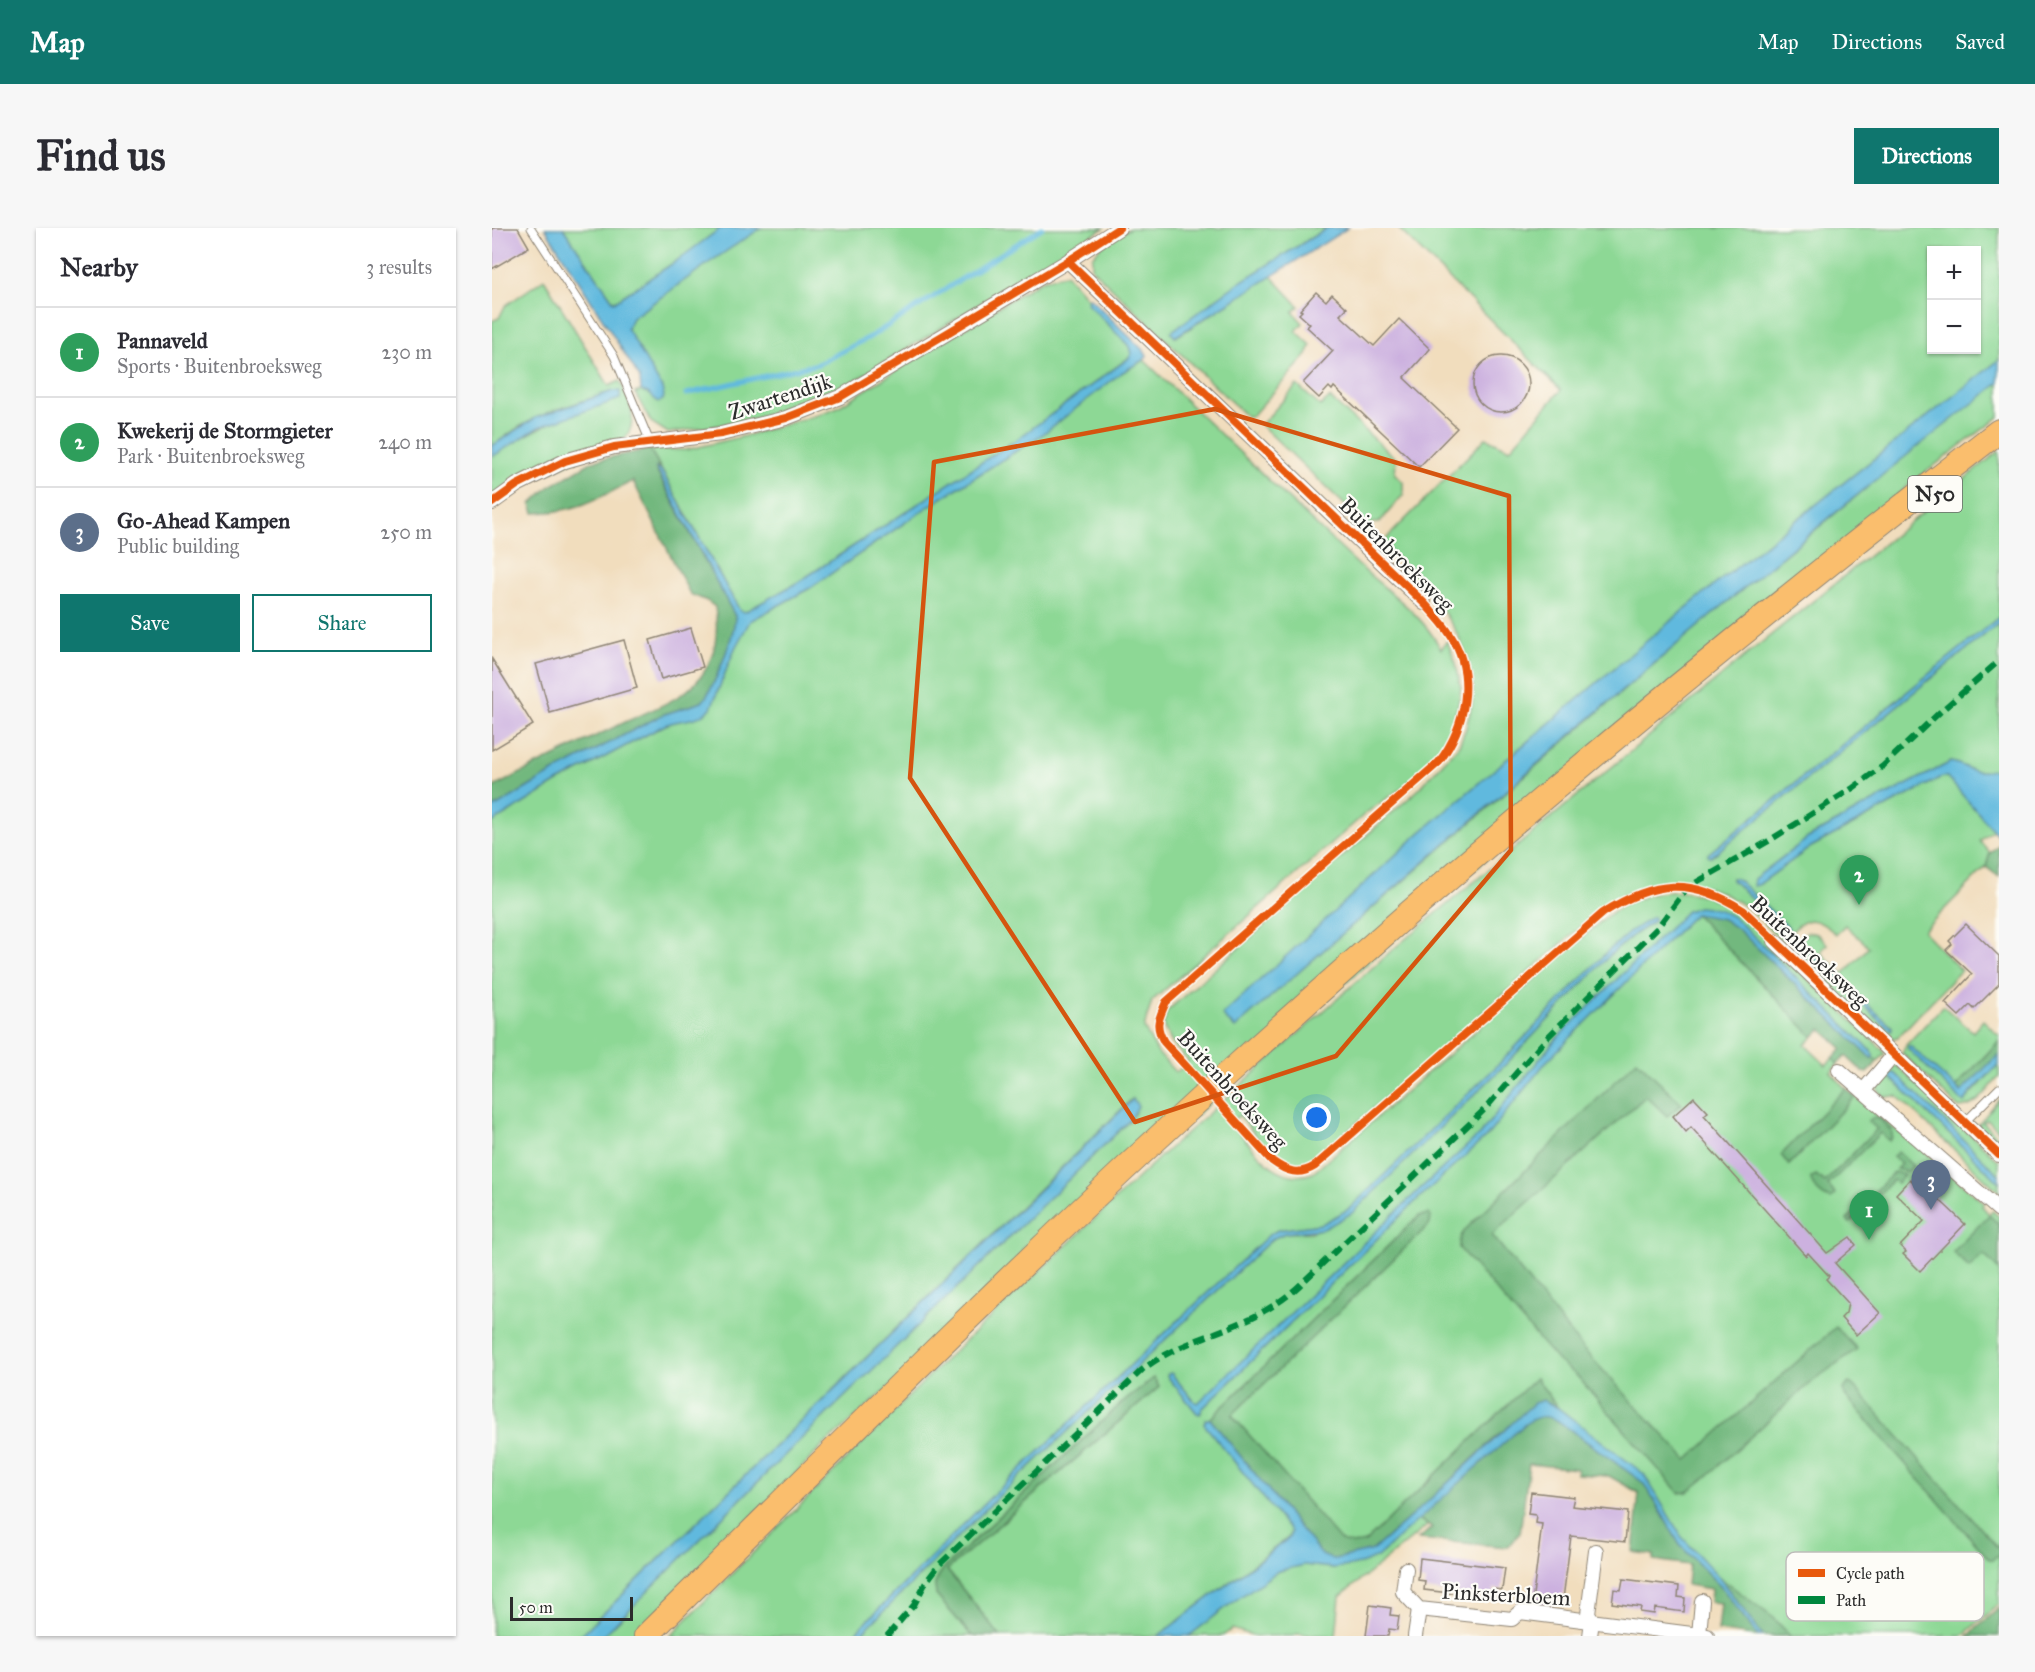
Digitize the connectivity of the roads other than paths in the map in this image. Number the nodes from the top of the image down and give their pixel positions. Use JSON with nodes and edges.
{"nodes":[{"id":1,"x":531,"y":228,"type":"edge"},
{"id":2,"x":1119,"y":228,"type":"edge"},
{"id":3,"x":1068,"y":261,"type":"junction"},
{"id":4,"x":1999,"y":431,"type":"edge"},
{"id":5,"x":650,"y":442,"type":"junction"},
{"id":6,"x":1999,"y":445,"type":"edge"},
{"id":7,"x":492,"y":503,"type":"edge"},
{"id":8,"x":1424,"y":603,"type":"dead end"},
{"id":9,"x":1775,"y":941,"type":"dead end"},
{"id":10,"x":1893,"y":1056,"type":"junction"},
{"id":11,"x":1839,"y":1070,"type":"dead end"},
{"id":12,"x":1999,"y":1088,"type":"edge"},
{"id":13,"x":1863,"y":1091,"type":"junction"},
{"id":14,"x":1964,"y":1123,"type":"junction"},
{"id":15,"x":1999,"y":1155,"type":"edge"},
{"id":16,"x":1997,"y":1204,"type":"edge"},
{"id":17,"x":1596,"y":1551,"type":"dead end"},
{"id":18,"x":1406,"y":1569,"type":"dead end"},
{"id":19,"x":1702,"y":1601,"type":"dead end"},
{"id":20,"x":1419,"y":1609,"type":"junction"},
{"id":21,"x":1592,"y":1621,"type":"junction"},
{"id":22,"x":646,"y":1636,"type":"edge"},
{"id":23,"x":660,"y":1636,"type":"edge"},
{"id":24,"x":1415,"y":1636,"type":"edge"},
{"id":25,"x":1590,"y":1636,"type":"edge"},
{"id":26,"x":1703,"y":1636,"type":"edge"}],
"edges":[{"from":1,"to":5,"type":"lane"},
{"from":2,"to":3,"type":"street","name":"Zwartendijk"},
{"from":3,"to":5,"type":"street","name":"Zwartendijk"},
{"from":3,"to":8,"type":"street","name":"Buitenbroeksweg"},
{"from":4,"to":22,"type":"highway","number":"N50"},
{"from":5,"to":7,"type":"street","name":"Zwartendijk"},
{"from":6,"to":23,"type":"highway","number":"N50"},
{"from":9,"to":10,"type":"street","name":"Buitenbroeksweg"},
{"from":10,"to":13,"type":"street"},
{"from":10,"to":14,"type":"street","name":"Buitenbroeksweg"},
{"from":11,"to":13,"type":"street"},
{"from":12,"to":14,"type":"lane"},
{"from":13,"to":16,"type":"street"},
{"from":14,"to":15,"type":"street","name":"Buitenbroeksweg"},
{"from":17,"to":21,"type":"street","name":"Pinksterbloem"},
{"from":18,"to":20,"type":"street","name":"Pinksterbloem"},
{"from":19,"to":26,"type":"street","name":"Pinksterbloem"},
{"from":20,"to":21,"type":"street","name":"Pinksterbloem"},
{"from":20,"to":24,"type":"street","name":"Pinksterbloem"},
{"from":21,"to":25,"type":"street","name":"Pinksterbloem"},
{"from":21,"to":26,"type":"street","name":"Pinksterbloem"}]}
